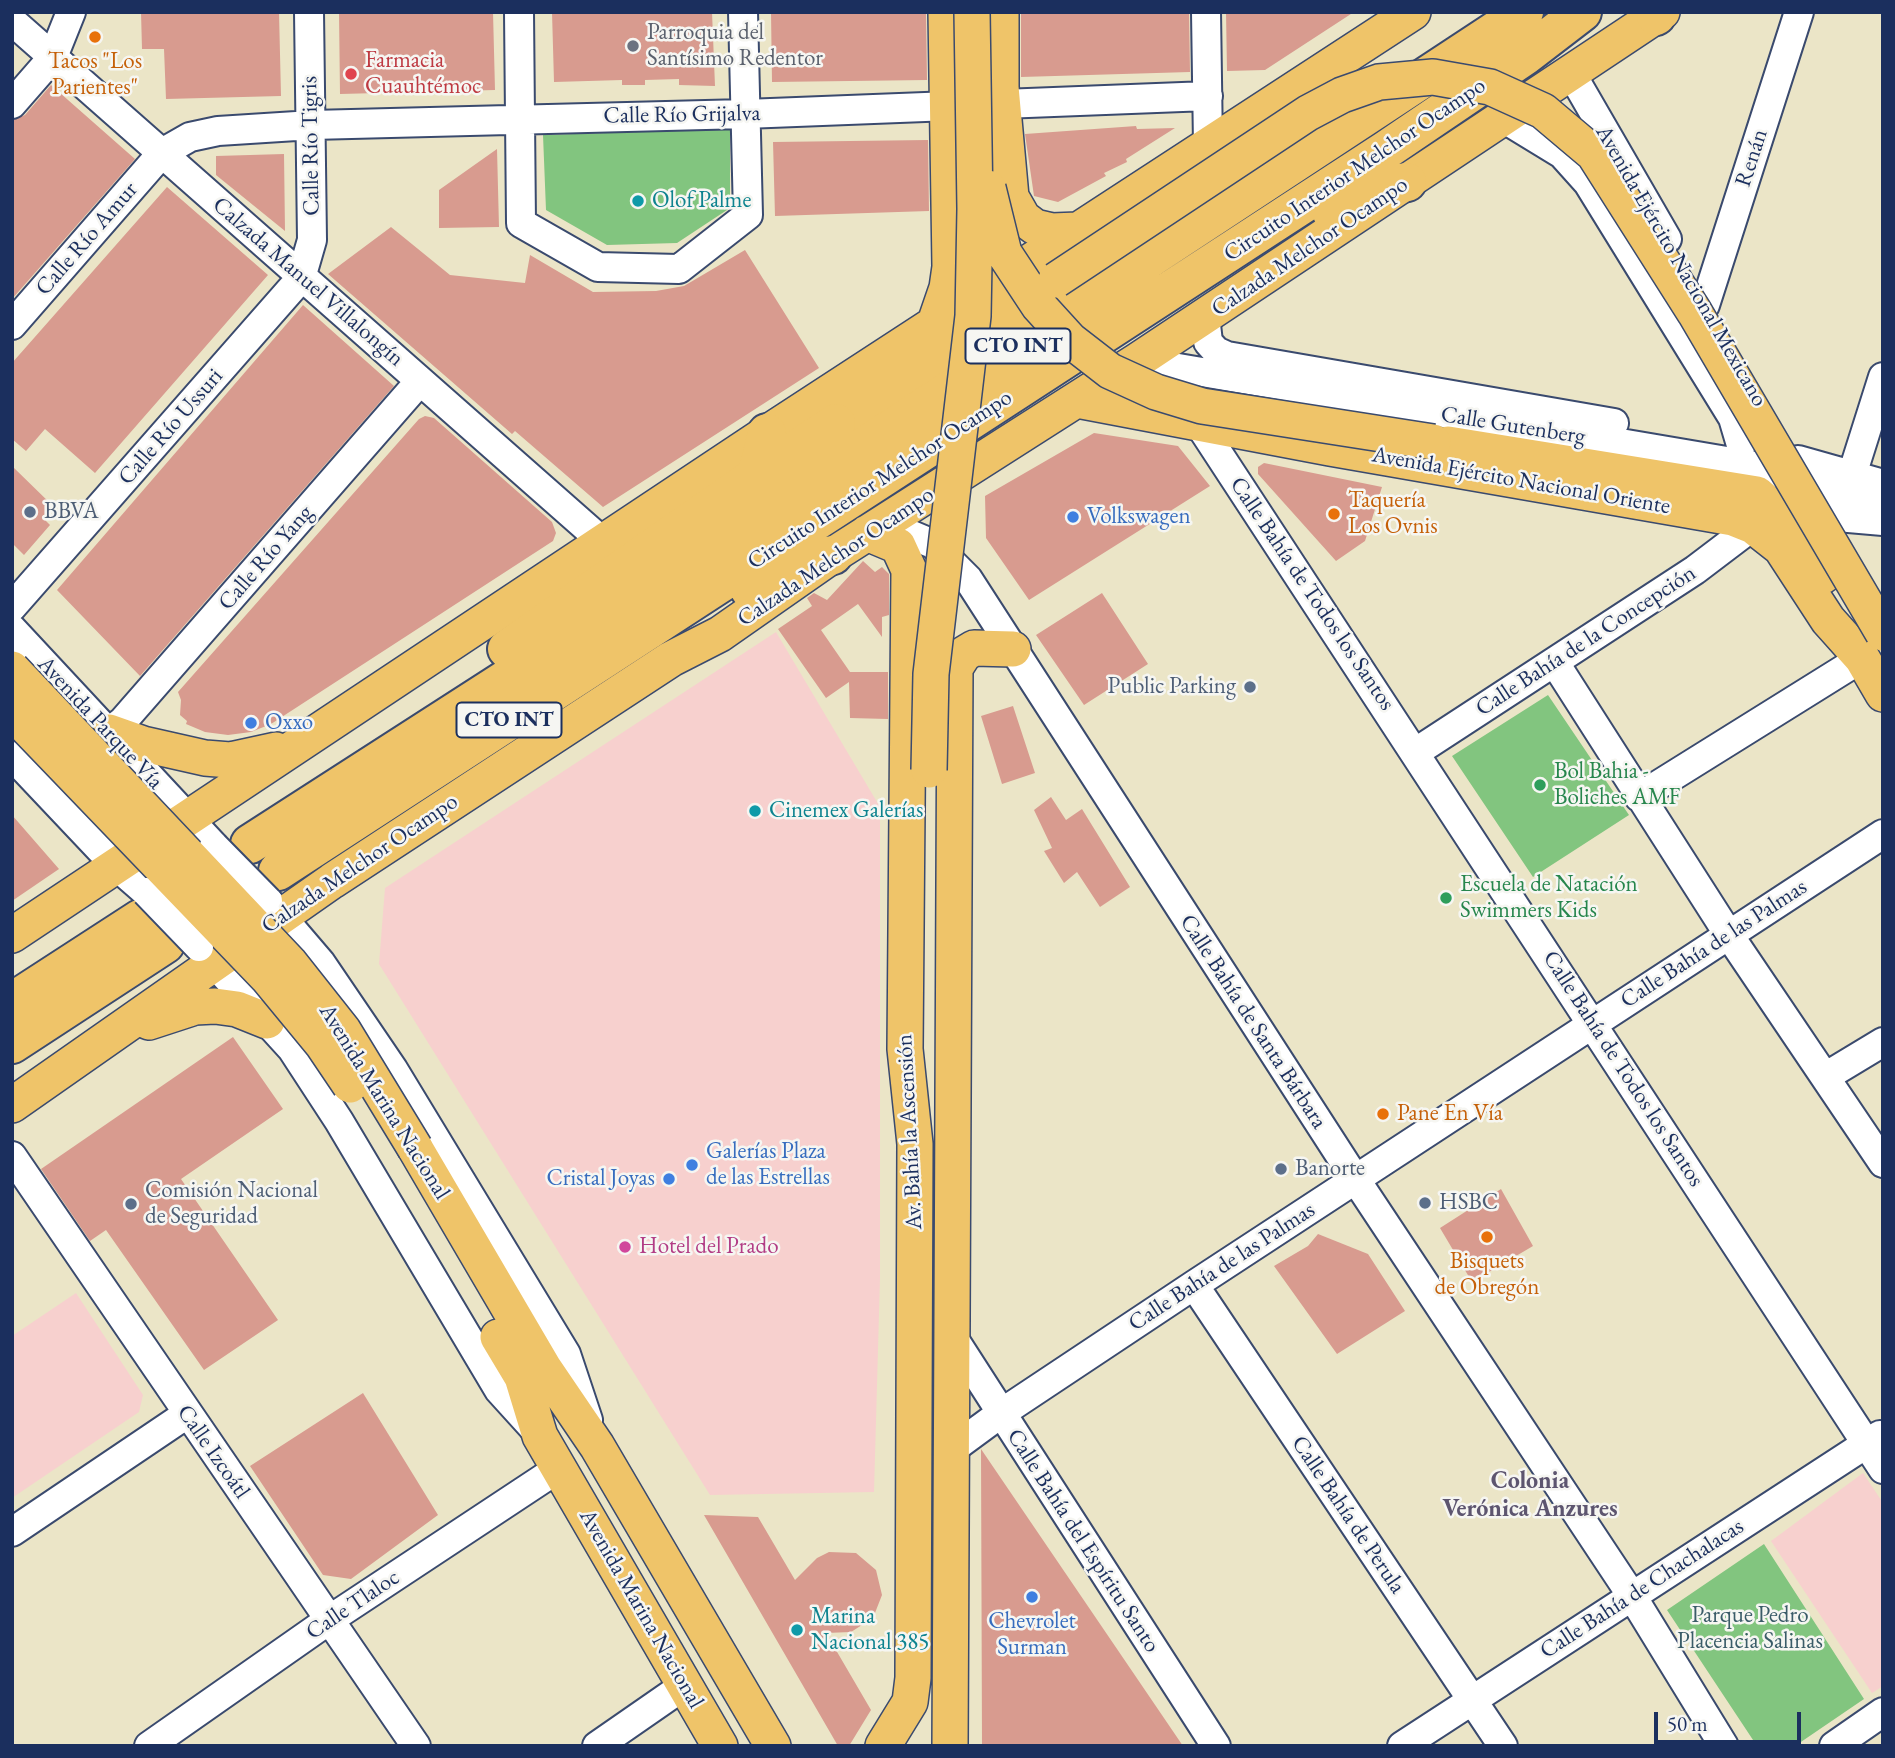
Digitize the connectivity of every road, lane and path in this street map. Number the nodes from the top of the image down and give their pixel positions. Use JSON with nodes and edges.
{"nodes":[{"id":1,"x":71,"y":12,"type":"edge"},
{"id":2,"x":309,"y":12,"type":"edge"},
{"id":3,"x":519,"y":12,"type":"edge"},
{"id":4,"x":743,"y":12,"type":"edge"},
{"id":5,"x":946,"y":12,"type":"edge"},
{"id":6,"x":972,"y":12,"type":"edge"},
{"id":7,"x":1000,"y":12,"type":"edge"},
{"id":8,"x":1206,"y":12,"type":"edge"},
{"id":9,"x":1413,"y":12,"type":"edge"},
{"id":10,"x":1524,"y":12,"type":"edge"},
{"id":11,"x":1582,"y":12,"type":"edge"},
{"id":12,"x":1799,"y":12,"type":"edge"},
{"id":13,"x":1659,"y":14,"type":"edge"},
{"id":14,"x":12,"y":21,"type":"edge"},
{"id":15,"x":53,"y":57,"type":"junction"},
{"id":16,"x":1571,"y":73,"type":"junction"},
{"id":17,"x":1002,"y":96,"type":"junction"},
{"id":18,"x":1208,"y":96,"type":"junction"},
{"id":19,"x":948,"y":98,"type":"junction"},
{"id":20,"x":12,"y":104,"type":"edge"},
{"id":21,"x":745,"y":114,"type":"junction"},
{"id":22,"x":1503,"y":118,"type":"junction"},
{"id":23,"x":522,"y":119,"type":"junction"},
{"id":24,"x":312,"y":125,"type":"junction"},
{"id":25,"x":974,"y":138,"type":"junction"},
{"id":26,"x":1208,"y":145,"type":"junction"},
{"id":27,"x":162,"y":153,"type":"junction"},
{"id":28,"x":1407,"y":183,"type":"junction"},
{"id":29,"x":1078,"y":230,"type":"junction"},
{"id":30,"x":301,"y":278,"type":"junction"},
{"id":31,"x":1169,"y":293,"type":"junction"},
{"id":32,"x":1705,"y":305,"type":"junction"},
{"id":33,"x":1205,"y":316,"type":"junction"},
{"id":34,"x":935,"y":323,"type":"junction"},
{"id":35,"x":12,"y":325,"type":"edge"},
{"id":36,"x":1136,"y":361,"type":"junction"},
{"id":37,"x":1883,"y":377,"type":"edge"},
{"id":38,"x":420,"y":381,"type":"junction"},
{"id":39,"x":1338,"y":386,"type":"junction"},
{"id":40,"x":1077,"y":400,"type":"junction"},
{"id":41,"x":836,"y":423,"type":"junction"},
{"id":42,"x":1199,"y":424,"type":"junction"},
{"id":43,"x":774,"y":428,"type":"junction"},
{"id":44,"x":1741,"y":444,"type":"junction"},
{"id":45,"x":1330,"y":448,"type":"junction"},
{"id":46,"x":1791,"y":458,"type":"junction"},
{"id":47,"x":970,"y":469,"type":"junction"},
{"id":48,"x":757,"y":475,"type":"junction"},
{"id":49,"x":1852,"y":475,"type":"junction"},
{"id":50,"x":1883,"y":484,"type":"edge"},
{"id":51,"x":1755,"y":510,"type":"junction"},
{"id":52,"x":1883,"y":514,"type":"edge"},
{"id":53,"x":1883,"y":522,"type":"edge"},
{"id":54,"x":875,"y":528,"type":"junction"},
{"id":55,"x":603,"y":542,"type":"junction"},
{"id":56,"x":833,"y":555,"type":"junction"},
{"id":57,"x":968,"y":579,"type":"junction"},
{"id":58,"x":12,"y":607,"type":"edge"},
{"id":59,"x":660,"y":622,"type":"junction"},
{"id":60,"x":12,"y":629,"type":"edge"},
{"id":61,"x":1872,"y":646,"type":"edge"},
{"id":62,"x":1013,"y":649,"type":"junction"},
{"id":63,"x":12,"y":659,"type":"edge"},
{"id":64,"x":1555,"y":663,"type":"junction"},
{"id":65,"x":29,"y":667,"type":"edge"},
{"id":66,"x":1883,"y":694,"type":"edge"},
{"id":67,"x":82,"y":703,"type":"junction"},
{"id":68,"x":12,"y":712,"type":"edge"},
{"id":69,"x":109,"y":732,"type":"junction"},
{"id":70,"x":296,"y":745,"type":"junction"},
{"id":71,"x":1416,"y":752,"type":"junction"},
{"id":72,"x":16,"y":760,"type":"edge"},
{"id":73,"x":145,"y":770,"type":"junction"},
{"id":74,"x":1639,"y":797,"type":"junction"},
{"id":75,"x":348,"y":803,"type":"junction"},
{"id":76,"x":187,"y":818,"type":"junction"},
{"id":77,"x":77,"y":824,"type":"junction"},
{"id":78,"x":1883,"y":834,"type":"edge"},
{"id":79,"x":232,"y":845,"type":"junction"},
{"id":80,"x":115,"y":865,"type":"junction"},
{"id":81,"x":271,"y":900,"type":"junction"},
{"id":82,"x":171,"y":924,"type":"junction"},
{"id":83,"x":12,"y":935,"type":"edge"},
{"id":84,"x":1729,"y":935,"type":"junction"},
{"id":85,"x":12,"y":1002,"type":"edge"},
{"id":86,"x":267,"y":1021,"type":"junction"},
{"id":87,"x":1593,"y":1023,"type":"junction"},
{"id":88,"x":107,"y":1039,"type":"junction"},
{"id":89,"x":1883,"y":1042,"type":"edge"},
{"id":90,"x":12,"y":1044,"type":"edge"},
{"id":91,"x":1825,"y":1077,"type":"junction"},
{"id":92,"x":12,"y":1105,"type":"edge"},
{"id":93,"x":915,"y":1144,"type":"junction"},
{"id":94,"x":405,"y":1153,"type":"junction"},
{"id":95,"x":12,"y":1156,"type":"edge"},
{"id":96,"x":1883,"y":1163,"type":"edge"},
{"id":97,"x":1356,"y":1180,"type":"junction"},
{"id":98,"x":1194,"y":1284,"type":"junction"},
{"id":99,"x":951,"y":1336,"type":"junction"},
{"id":100,"x":1000,"y":1413,"type":"junction"},
{"id":101,"x":187,"y":1414,"type":"junction"},
{"id":102,"x":540,"y":1436,"type":"junction"},
{"id":103,"x":1875,"y":1438,"type":"edge"},
{"id":104,"x":597,"y":1446,"type":"junction"},
{"id":105,"x":951,"y":1450,"type":"junction"},
{"id":106,"x":559,"y":1468,"type":"junction"},
{"id":107,"x":1883,"y":1469,"type":"edge"},
{"id":108,"x":12,"y":1532,"type":"edge"},
{"id":109,"x":1632,"y":1596,"type":"junction"},
{"id":110,"x":329,"y":1620,"type":"junction"},
{"id":111,"x":913,"y":1678,"type":"junction"},
{"id":112,"x":950,"y":1681,"type":"junction"},
{"id":113,"x":685,"y":1685,"type":"junction"},
{"id":114,"x":1472,"y":1700,"type":"junction"},
{"id":115,"x":1883,"y":1712,"type":"edge"},
{"id":116,"x":149,"y":1746,"type":"edge"},
{"id":117,"x":416,"y":1746,"type":"edge"},
{"id":118,"x":597,"y":1746,"type":"edge"},
{"id":119,"x":720,"y":1746,"type":"edge"},
{"id":120,"x":772,"y":1746,"type":"edge"},
{"id":121,"x":883,"y":1746,"type":"edge"},
{"id":122,"x":950,"y":1746,"type":"edge"},
{"id":123,"x":1216,"y":1746,"type":"edge"},
{"id":124,"x":1402,"y":1746,"type":"edge"},
{"id":125,"x":1503,"y":1746,"type":"edge"},
{"id":126,"x":1724,"y":1746,"type":"edge"},
{"id":127,"x":1833,"y":1746,"type":"edge"}],
"edges":[{"from":1,"to":15,"type":"street"},
{"from":2,"to":24,"type":"street","name":"Calle Río Tigris"},
{"from":3,"to":23,"type":"street"},
{"from":4,"to":21,"type":"street"},
{"from":5,"to":19,"type":"main road"},
{"from":6,"to":25,"type":"main road","bridge":true},
{"from":7,"to":17,"type":"main road"},
{"from":8,"to":18,"type":"street"},
{"from":9,"to":26,"type":"main road","number":"CTO INT"},
{"from":10,"to":75,"type":"highway","name":"Circuito Interior Melchor Ocampo","number":"CTO INT"},
{"from":11,"to":31,"type":"highway","name":"Circuito Interior Melchor Ocampo","number":"CTO INT"},
{"from":12,"to":32,"type":"street","name":"Renán"},
{"from":13,"to":16,"type":"main road","name":"Calzada Melchor Ocampo","number":"CTO INT"},
{"from":14,"to":15,"type":"street","name":"Calzada Manuel Villalongín"},
{"from":15,"to":20,"type":"street"},
{"from":15,"to":27,"type":"street","name":"Calzada Manuel Villalongín"},
{"from":16,"to":22,"type":"main road","name":"Calzada Melchor Ocampo","number":"CTO INT"},
{"from":16,"to":32,"type":"street","name":"Avenida Ejército Nacional Mexicano"},
{"from":17,"to":18,"type":"street"},
{"from":17,"to":19,"type":"main road"},
{"from":17,"to":29,"type":"main road"},
{"from":18,"to":26,"type":"street"},
{"from":19,"to":21,"type":"street","name":"Calle Río Grijalva"},
{"from":19,"to":34,"type":"main road"},
{"from":21,"to":23,"type":"street","name":"Calle Río Grijalva"},
{"from":21,"to":23,"type":"street"},
{"from":22,"to":28,"type":"main road","name":"Calzada Melchor Ocampo","number":"CTO INT"},
{"from":22,"to":44,"type":"street"},
{"from":23,"to":24,"type":"street","name":"Calle Río Grijalva"},
{"from":24,"to":27,"type":"street","name":"Calle Río Grijalva"},
{"from":24,"to":30,"type":"street","name":"Calle Río Tigris"},
{"from":25,"to":51,"type":"main road","bridge":true},
{"from":25,"to":93,"type":"main road","bridge":true},
{"from":26,"to":29,"type":"main road","number":"CTO INT"},
{"from":27,"to":30,"type":"street","name":"Calzada Manuel Villalongín"},
{"from":27,"to":35,"type":"street","name":"Calle Río Amur"},
{"from":28,"to":31,"type":"highway"},
{"from":28,"to":33,"type":"main road","name":"Calzada Melchor Ocampo","number":"CTO INT"},
{"from":29,"to":34,"type":"main road","number":"CTO INT"},
{"from":30,"to":38,"type":"street","name":"Calzada Manuel Villalongín"},
{"from":30,"to":58,"type":"street","name":"Calle Río Ussuri"},
{"from":31,"to":59,"type":"highway","name":"Circuito Interior Melchor Ocampo","number":"CTO INT"},
{"from":32,"to":46,"type":"street","name":"Avenida Ejército Nacional Mexicano"},
{"from":33,"to":36,"type":"main road","name":"Calzada Melchor Ocampo","number":"CTO INT"},
{"from":33,"to":39,"type":"street","name":"Calle Gutenberg"},
{"from":34,"to":43,"type":"main road","number":"CTO INT"},
{"from":36,"to":39,"type":"street","name":"Calle Gutenberg"},
{"from":36,"to":40,"type":"main road","name":"Calzada Melchor Ocampo","number":"CTO INT"},
{"from":37,"to":49,"type":"street"},
{"from":38,"to":55,"type":"street","name":"Calzada Manuel Villalongín"},
{"from":38,"to":69,"type":"street","name":"Calle Río Yang"},
{"from":39,"to":44,"type":"street","name":"Calle Gutenberg"},
{"from":39,"to":45,"type":"street"},
{"from":39,"to":52,"type":"street","name":"Calle Gutenberg"},
{"from":40,"to":42,"type":"main road","name":"Avenida Ejército Nacional Oriente"},
{"from":40,"to":47,"type":"main road","name":"Calzada Melchor Ocampo","number":"CTO INT"},
{"from":41,"to":43,"type":"main road"},
{"from":41,"to":48,"type":"highway"},
{"from":41,"to":61,"type":"main road","bridge":true},
{"from":42,"to":45,"type":"main road","name":"Avenida Ejército Nacional Oriente"},
{"from":42,"to":71,"type":"street","name":"Calle Bahía de Todos los Santos"},
{"from":43,"to":48,"type":"highway"},
{"from":43,"to":55,"type":"main road","number":"CTO INT"},
{"from":44,"to":46,"type":"street","name":"Calle Gutenberg"},
{"from":45,"to":51,"type":"main road","name":"Avenida Ejército Nacional Oriente"},
{"from":46,"to":49,"type":"street","name":"Calle Gutenberg"},
{"from":47,"to":54,"type":"main road","name":"Calzada Melchor Ocampo","number":"CTO INT"},
{"from":47,"to":57,"type":"street"},
{"from":48,"to":75,"type":"highway"},
{"from":49,"to":50,"type":"street","name":"Calle Gutenberg"},
{"from":51,"to":53,"type":"street"},
{"from":51,"to":61,"type":"main road","name":"Avenida Ejército Nacional Oriente"},
{"from":51,"to":64,"type":"street","name":"Calle Bahía de la Concepción"},
{"from":54,"to":56,"type":"main road","name":"Calzada Melchor Ocampo","number":"CTO INT"},
{"from":54,"to":57,"type":"street"},
{"from":54,"to":93,"type":"main road","name":"Av. Bahía la Ascensión"},
{"from":55,"to":70,"type":"main road","number":"CTO INT"},
{"from":56,"to":59,"type":"highway"},
{"from":56,"to":81,"type":"main road","name":"Calzada Melchor Ocampo","number":"CTO INT"},
{"from":57,"to":62,"type":"street","name":"Calle Bahía de Santa Bárbara"},
{"from":59,"to":75,"type":"highway","name":"Circuito Interior Melchor Ocampo","number":"CTO INT"},
{"from":60,"to":65,"type":"street","name":"Avenida Parque Vía"},
{"from":61,"to":66,"type":"main road","name":"Avenida Ejército Nacional Oriente"},
{"from":61,"to":74,"type":"street"},
{"from":62,"to":97,"type":"street","name":"Calle Bahía de Santa Bárbara"},
{"from":62,"to":99,"type":"main road","name":"Av. Bahía la Ascensión"},
{"from":63,"to":65,"type":"street"},
{"from":64,"to":71,"type":"street","name":"Calle Bahía de la Concepción"},
{"from":64,"to":74,"type":"street"},
{"from":65,"to":67,"type":"street","name":"Avenida Parque Vía"},
{"from":65,"to":94,"type":"main road","name":"Avenida Marina Nacional","bridge":true},
{"from":67,"to":69,"type":"street","name":"Avenida Parque Vía"},
{"from":67,"to":72,"type":"street"},
{"from":68,"to":94,"type":"main road","name":"Avenida Marina Nacional","bridge":true},
{"from":69,"to":70,"type":"main road"},
{"from":69,"to":73,"type":"street","name":"Avenida Parque Vía"},
{"from":70,"to":76,"type":"main road","number":"CTO INT"},
{"from":71,"to":87,"type":"street","name":"Calle Bahía de Todos los Santos"},
{"from":72,"to":77,"type":"street"},
{"from":73,"to":76,"type":"street","name":"Avenida Parque Vía"},
{"from":73,"to":77,"type":"street"},
{"from":74,"to":84,"type":"street"},
{"from":75,"to":79,"type":"highway","name":"Circuito Interior Melchor Ocampo","number":"CTO INT"},
{"from":75,"to":81,"type":"highway","name":"Circuito Interior Melchor Ocampo","number":"CTO INT"},
{"from":76,"to":79,"type":"street","name":"Avenida Marina Nacional"},
{"from":76,"to":80,"type":"main road","number":"CTO INT"},
{"from":77,"to":80,"type":"street"},
{"from":78,"to":84,"type":"street","name":"Calle Bahía de las Palmas"},
{"from":79,"to":81,"type":"street","name":"Avenida Marina Nacional","bridge":true},
{"from":80,"to":82,"type":"main road"},
{"from":80,"to":83,"type":"main road","number":"CTO INT"},
{"from":81,"to":82,"type":"main road","bridge":true},
{"from":81,"to":82,"type":"main road","name":"Calzada Melchor Ocampo","number":"CTO INT"},
{"from":81,"to":104,"type":"street","name":"Avenida Marina Nacional"},
{"from":82,"to":85,"type":"highway","number":"CTO INT"},
{"from":82,"to":86,"type":"street","name":"Avenida Marina Nacional"},
{"from":82,"to":88,"type":"main road","name":"Calzada Melchor Ocampo","number":"CTO INT"},
{"from":82,"to":90,"type":"highway","number":"CTO INT"},
{"from":84,"to":87,"type":"street","name":"Calle Bahía de las Palmas"},
{"from":84,"to":91,"type":"street"},
{"from":86,"to":88,"type":"main road"},
{"from":86,"to":102,"type":"street","name":"Avenida Marina Nacional"},
{"from":87,"to":97,"type":"street","name":"Calle Bahía de las Palmas"},
{"from":87,"to":103,"type":"street","name":"Calle Bahía de Todos los Santos"},
{"from":88,"to":92,"type":"main road","name":"Calzada Melchor Ocampo","number":"CTO INT"},
{"from":89,"to":91,"type":"street"},
{"from":91,"to":96,"type":"street"},
{"from":93,"to":111,"type":"main road","name":"Av. Bahía la Ascensión"},
{"from":94,"to":102,"type":"main road","name":"Avenida Marina Nacional"},
{"from":94,"to":104,"type":"main road","name":"Avenida Marina Nacional"},
{"from":95,"to":101,"type":"street","name":"Calle Izcoátl"},
{"from":97,"to":98,"type":"street","name":"Calle Bahía de las Palmas"},
{"from":97,"to":109,"type":"street","name":"Calle Bahía de Santa Bárbara"},
{"from":98,"to":100,"type":"street","name":"Calle Bahía de las Palmas"},
{"from":98,"to":114,"type":"street","name":"Calle Bahía de Perula"},
{"from":99,"to":100,"type":"street","name":"Calle Bahía del Espíritu Santo"},
{"from":99,"to":105,"type":"main road","name":"Av. Bahía la Ascensión"},
{"from":100,"to":105,"type":"street","name":"Calle Bahía de las Palmas"},
{"from":100,"to":123,"type":"street","name":"Calle Bahía del Espíritu Santo"},
{"from":101,"to":108,"type":"street"},
{"from":101,"to":110,"type":"street","name":"Calle Izcoátl"},
{"from":102,"to":106,"type":"main road","name":"Avenida Marina Nacional"},
{"from":103,"to":107,"type":"street","name":"Calle Bahía de Todos los Santos"},
{"from":103,"to":109,"type":"street","name":"Calle Bahía de Chachalacas"},
{"from":104,"to":120,"type":"main road","name":"Avenida Marina Nacional"},
{"from":105,"to":112,"type":"main road","name":"Av. Bahía la Ascensión"},
{"from":106,"to":110,"type":"street","name":"Calle Tlaloc"},
{"from":106,"to":113,"type":"main road","name":"Avenida Marina Nacional"},
{"from":109,"to":114,"type":"street","name":"Calle Bahía de Chachalacas"},
{"from":109,"to":126,"type":"street","name":"Calle Bahía de Santa Bárbara"},
{"from":110,"to":116,"type":"street","name":"Calle Tlaloc"},
{"from":110,"to":117,"type":"street","name":"Calle Izcoátl"},
{"from":111,"to":112,"type":"main road"},
{"from":111,"to":121,"type":"main road","name":"Av. Bahía la Ascensión"},
{"from":112,"to":122,"type":"main road","name":"Av. Bahía la Ascensión"},
{"from":113,"to":118,"type":"street"},
{"from":113,"to":119,"type":"main road","name":"Avenida Marina Nacional"},
{"from":114,"to":124,"type":"street","name":"Calle Bahía de Chachalacas"},
{"from":114,"to":125,"type":"street","name":"Calle Bahía de Perula"},
{"from":115,"to":127,"type":"street"}]}
